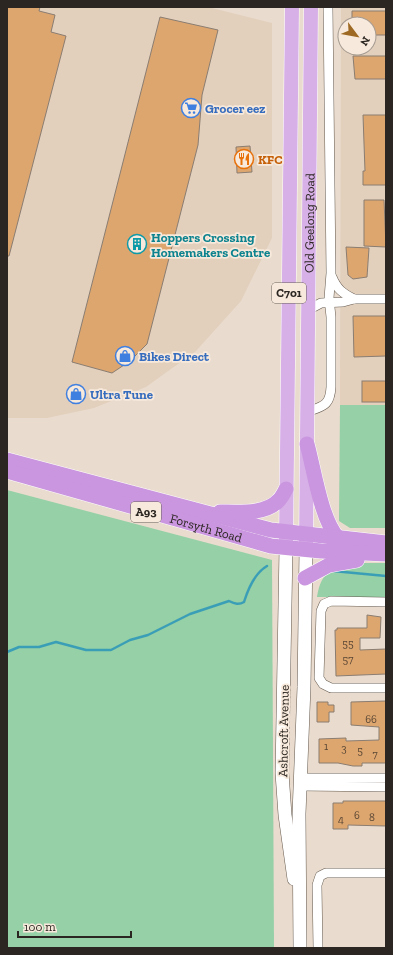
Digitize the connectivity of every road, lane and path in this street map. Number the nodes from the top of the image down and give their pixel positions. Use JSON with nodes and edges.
{"nodes":[{"id":1,"x":292,"y":8,"type":"edge"},
{"id":2,"x":320,"y":8,"type":"edge"},
{"id":3,"x":331,"y":273,"type":"junction"},
{"id":4,"x":354,"y":299,"type":"junction"},
{"id":5,"x":386,"y":299,"type":"edge"},
{"id":6,"x":329,"y":302,"type":"junction"},
{"id":7,"x":308,"y":310,"type":"junction"},
{"id":8,"x":307,"y":412,"type":"junction"},
{"id":9,"x":307,"y":444,"type":"junction"},
{"id":10,"x":7,"y":460,"type":"edge"},
{"id":11,"x":7,"y":471,"type":"edge"},
{"id":12,"x":286,"y":489,"type":"junction"},
{"id":13,"x":199,"y":512,"type":"junction"},
{"id":14,"x":286,"y":533,"type":"junction"},
{"id":15,"x":306,"y":535,"type":"junction"},
{"id":16,"x":338,"y":538,"type":"junction"},
{"id":17,"x":386,"y":543,"type":"edge"},
{"id":18,"x":286,"y":548,"type":"junction"},
{"id":19,"x":306,"y":550,"type":"junction"},
{"id":20,"x":386,"y":556,"type":"edge"},
{"id":21,"x":305,"y":578,"type":"junction"},
{"id":22,"x":386,"y":602,"type":"edge"},
{"id":23,"x":386,"y":688,"type":"edge"},
{"id":24,"x":386,"y":778,"type":"edge"},
{"id":25,"x":299,"y":782,"type":"junction"},
{"id":26,"x":386,"y":787,"type":"edge"},
{"id":27,"x":284,"y":800,"type":"junction"},
{"id":28,"x":386,"y":873,"type":"edge"},
{"id":29,"x":300,"y":912,"type":"junction"},
{"id":30,"x":300,"y":948,"type":"edge"},
{"id":31,"x":318,"y":948,"type":"edge"}],
"edges":[{"from":1,"to":2,"type":"main road"},
{"from":1,"to":12,"type":"main road","name":"Old Geelong Road","number":"C701"},
{"from":2,"to":3,"type":"street"},
{"from":2,"to":7,"type":"main road","name":"Old Geelong Road","number":"C701"},
{"from":3,"to":4,"type":"street"},
{"from":3,"to":6,"type":"street"},
{"from":4,"to":5,"type":"street"},
{"from":4,"to":6,"type":"street"},
{"from":6,"to":7,"type":"street"},
{"from":6,"to":8,"type":"street"},
{"from":7,"to":8,"type":"main road","name":"Old Geelong Road","number":"C701"},
{"from":8,"to":9,"type":"main road","name":"Old Geelong Road","number":"C701"},
{"from":9,"to":15,"type":"main road","name":"Old Geelong Road","number":"C701"},
{"from":9,"to":16,"type":"highway"},
{"from":10,"to":13,"type":"highway","name":"Forsyth Road","number":"A93"},
{"from":11,"to":18,"type":"highway","name":"Forsyth Road","number":"A93"},
{"from":12,"to":13,"type":"highway"},
{"from":12,"to":14,"type":"main road","name":"Old Geelong Road","number":"C701"},
{"from":13,"to":14,"type":"highway","name":"Forsyth Road","number":"A93"},
{"from":14,"to":15,"type":"highway","name":"Forsyth Road","number":"A93"},
{"from":14,"to":18,"type":"main road","number":"C701"},
{"from":15,"to":16,"type":"highway","name":"Forsyth Road","number":"A93"},
{"from":15,"to":19,"type":"main road","number":"C701"},
{"from":16,"to":17,"type":"highway","name":"Forsyth Road","number":"A93"},
{"from":18,"to":19,"type":"highway","name":"Forsyth Road","number":"A93"},
{"from":18,"to":27,"type":"main road","name":"Ashcroft Avenue"},
{"from":19,"to":20,"type":"highway","name":"Forsyth Road","number":"A93"},
{"from":19,"to":21,"type":"main road","name":"Ashcroft Avenue"},
{"from":20,"to":21,"type":"highway"},
{"from":21,"to":25,"type":"main road","name":"Ashcroft Avenue"},
{"from":22,"to":23,"type":"street"},
{"from":24,"to":25,"type":"street"},
{"from":25,"to":26,"type":"street"},
{"from":25,"to":27,"type":"main road"},
{"from":25,"to":29,"type":"main road","name":"Ashcroft Avenue"},
{"from":27,"to":29,"type":"main road","name":"Ashcroft Avenue"},
{"from":28,"to":31,"type":"street"},
{"from":29,"to":30,"type":"main road","name":"Ashcroft Avenue"}]}
